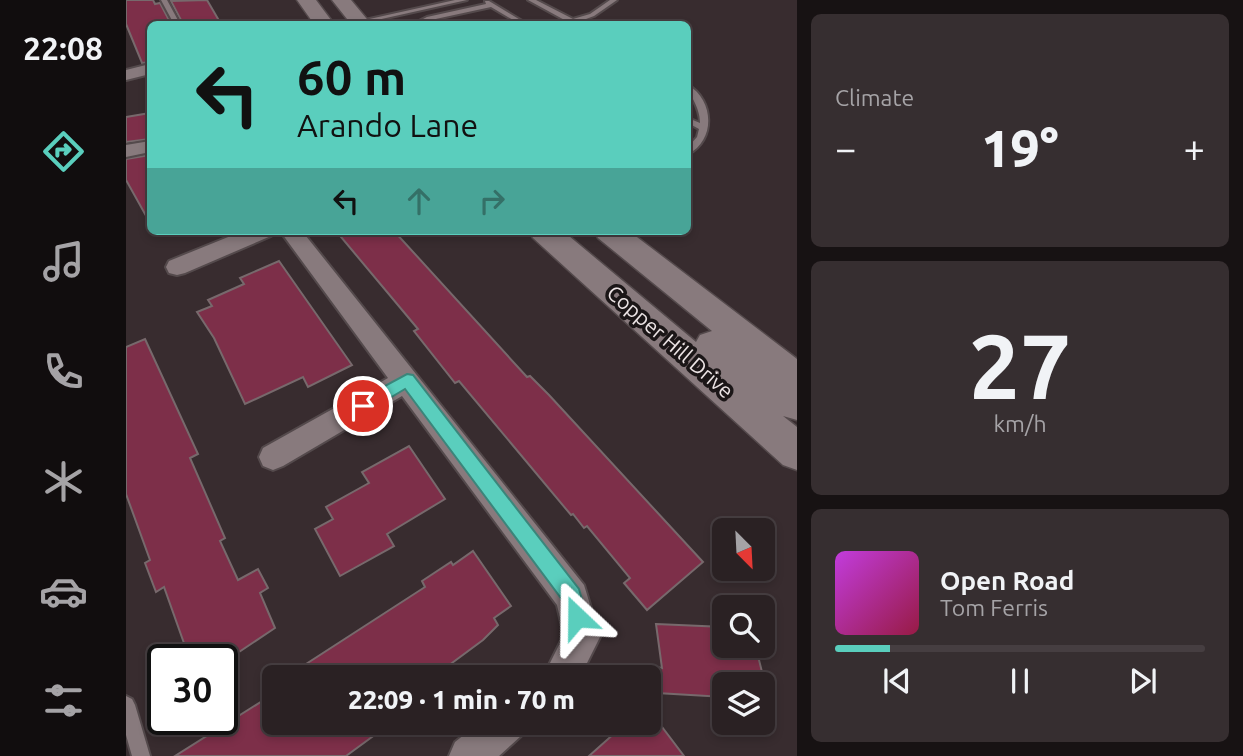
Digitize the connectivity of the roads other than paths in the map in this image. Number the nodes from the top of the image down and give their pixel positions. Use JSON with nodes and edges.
{"nodes":[{"id":1,"x":164,"y":0,"type":"edge"},
{"id":2,"x":306,"y":0,"type":"edge"},
{"id":3,"x":341,"y":0,"type":"edge"},
{"id":4,"x":464,"y":0,"type":"edge"},
{"id":5,"x":484,"y":0,"type":"edge"},
{"id":6,"x":531,"y":0,"type":"edge"},
{"id":7,"x":614,"y":0,"type":"edge"},
{"id":8,"x":492,"y":5,"type":"junction"},
{"id":9,"x":175,"y":21,"type":"edge"},
{"id":10,"x":322,"y":21,"type":"edge"},
{"id":11,"x":354,"y":21,"type":"edge"},
{"id":12,"x":370,"y":21,"type":"edge"},
{"id":13,"x":422,"y":21,"type":"edge"},
{"id":14,"x":519,"y":21,"type":"edge"},
{"id":15,"x":570,"y":21,"type":"edge"},
{"id":16,"x":578,"y":21,"type":"edge"},
{"id":17,"x":147,"y":70,"type":"edge"},
{"id":18,"x":126,"y":75,"type":"edge"},
{"id":19,"x":691,"y":90,"type":"edge"},
{"id":20,"x":691,"y":122,"type":"edge"},
{"id":21,"x":704,"y":131,"type":"junction"},
{"id":22,"x":691,"y":132,"type":"edge"},
{"id":23,"x":147,"y":148,"type":"edge"},
{"id":24,"x":691,"y":148,"type":"edge"},
{"id":25,"x":126,"y":151,"type":"edge"},
{"id":26,"x":253,"y":235,"type":"edge"},
{"id":27,"x":294,"y":235,"type":"edge"},
{"id":28,"x":549,"y":235,"type":"edge"},
{"id":29,"x":614,"y":235,"type":"edge"},
{"id":30,"x":580,"y":262,"type":"junction"},
{"id":31,"x":177,"y":267,"type":"dead end"},
{"id":32,"x":407,"y":380,"type":"junction"},
{"id":33,"x":797,"y":380,"type":"edge"},
{"id":34,"x":797,"y":404,"type":"edge"},
{"id":35,"x":797,"y":452,"type":"edge"},
{"id":36,"x":273,"y":457,"type":"dead end"},
{"id":37,"x":567,"y":665,"type":"edge"},
{"id":38,"x":126,"y":705,"type":"edge"},
{"id":39,"x":494,"y":735,"type":"edge"},
{"id":40,"x":141,"y":756,"type":"edge"},
{"id":41,"x":469,"y":756,"type":"edge"}],
"edges":[{"from":1,"to":9,"type":"lane"},
{"from":2,"to":10,"type":"main road"},
{"from":3,"to":11,"type":"main road"},
{"from":4,"to":12,"type":"lane"},
{"from":5,"to":8,"type":"lane"},
{"from":6,"to":15,"type":"lane"},
{"from":7,"to":16,"type":"lane"},
{"from":8,"to":13,"type":"lane"},
{"from":8,"to":14,"type":"lane"},
{"from":17,"to":18,"type":"street"},
{"from":19,"to":21,"type":"lane"},
{"from":20,"to":21,"type":"lane"},
{"from":21,"to":22,"type":"lane"},
{"from":21,"to":24,"type":"lane"},
{"from":23,"to":25,"type":"street"},
{"from":26,"to":31,"type":"street"},
{"from":27,"to":32,"type":"street"},
{"from":28,"to":30,"type":"main road","name":"Copper Hill Drive"},
{"from":29,"to":33,"type":"main road"},
{"from":30,"to":34,"type":"main road"},
{"from":30,"to":35,"type":"main road","name":"Copper Hill Drive"},
{"from":32,"to":36,"type":"street"},
{"from":32,"to":37,"type":"street"},
{"from":38,"to":40,"type":"lane"},
{"from":39,"to":41,"type":"street"}]}
